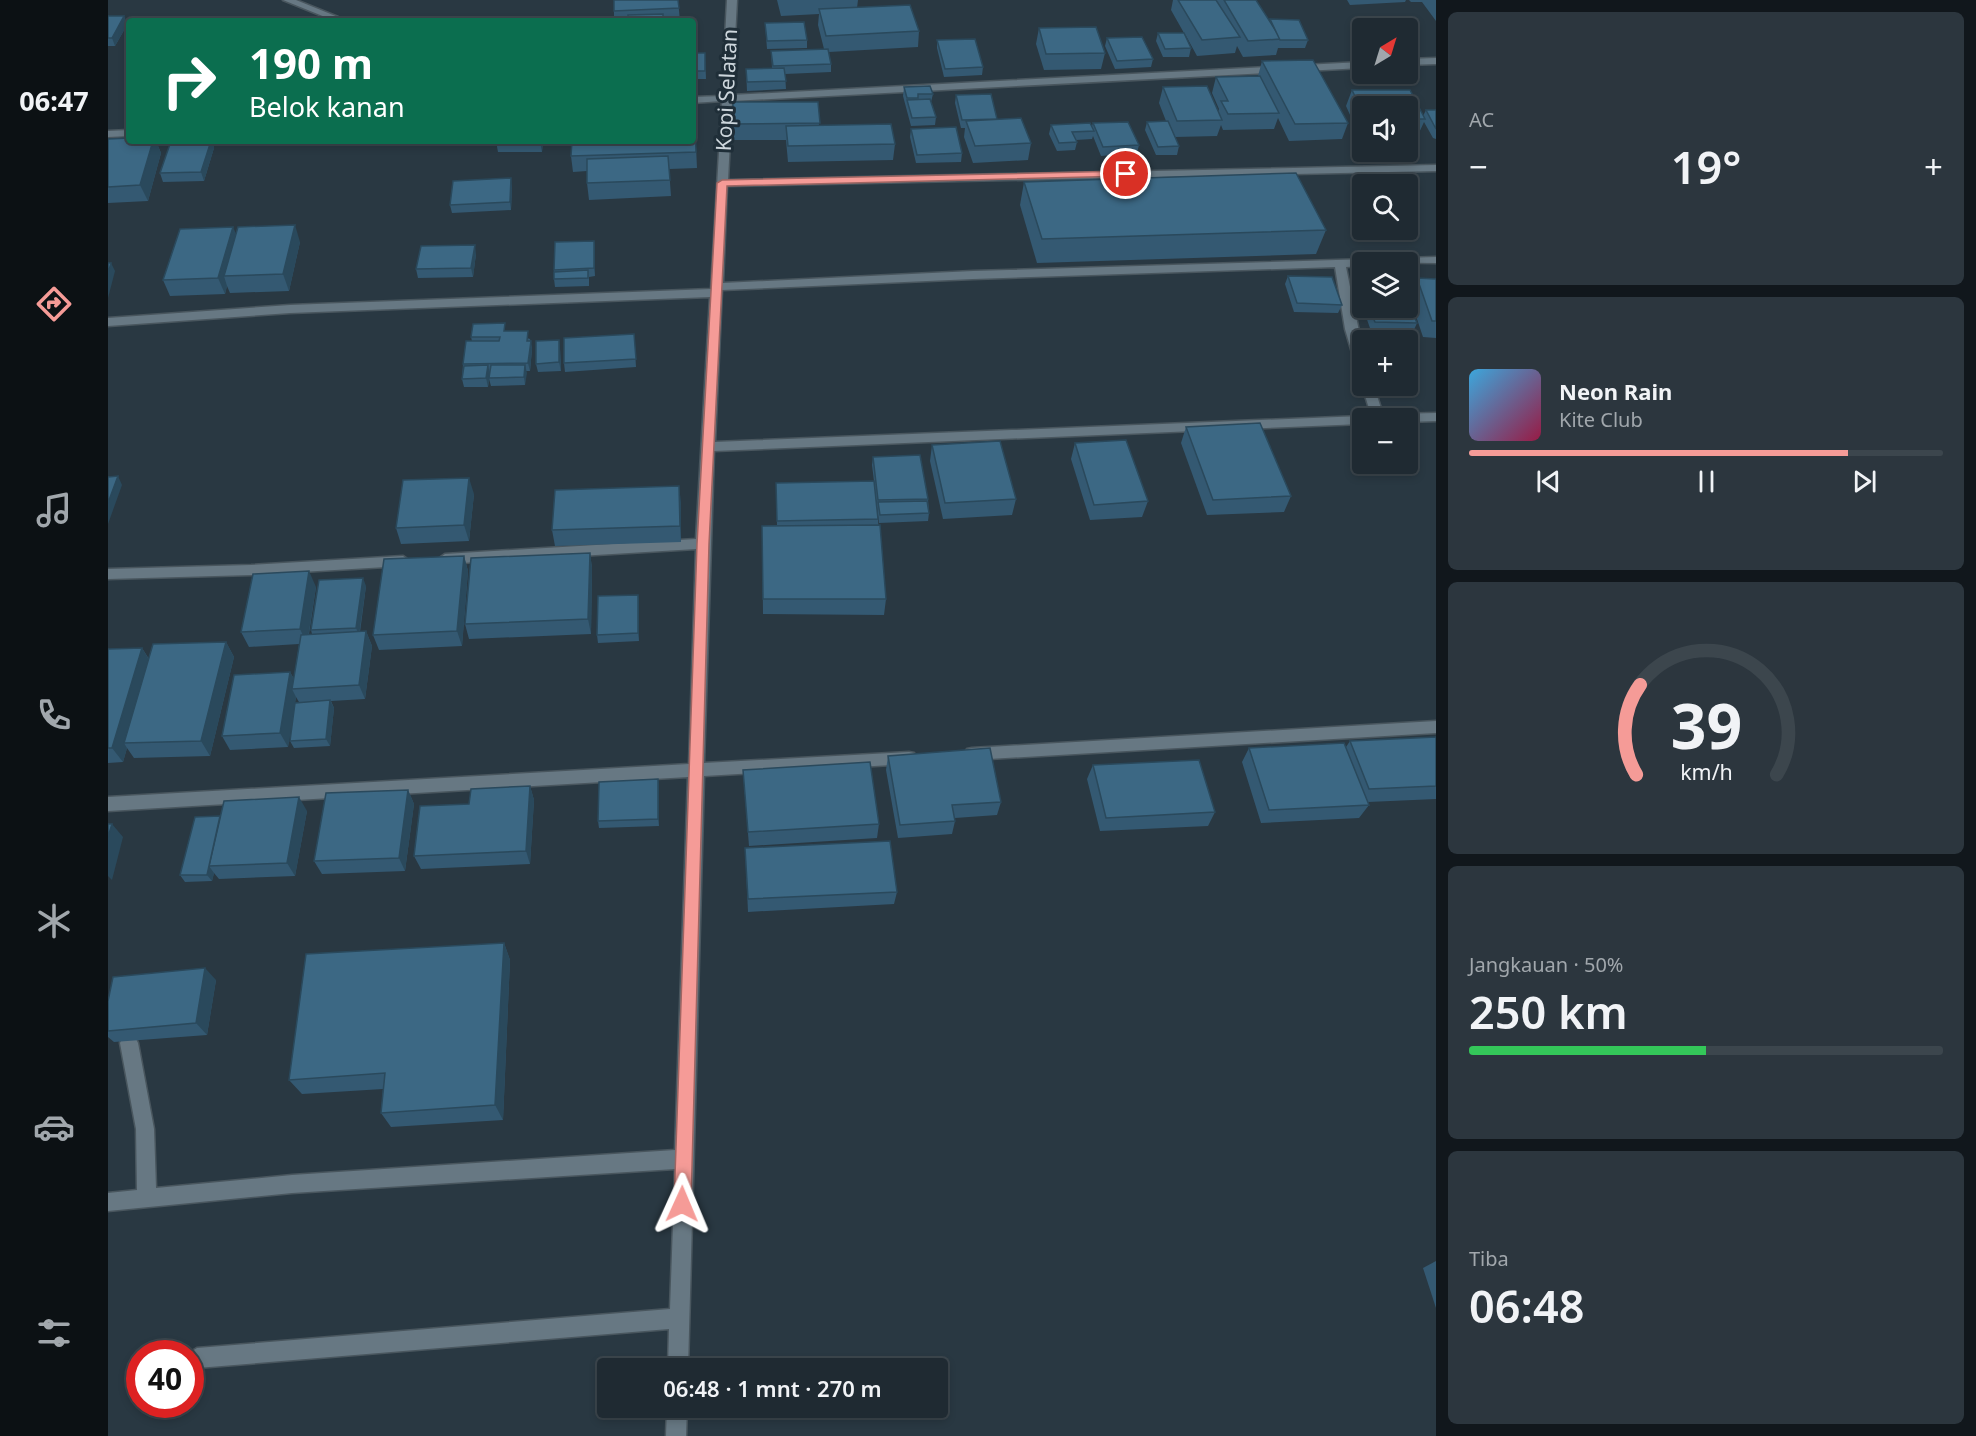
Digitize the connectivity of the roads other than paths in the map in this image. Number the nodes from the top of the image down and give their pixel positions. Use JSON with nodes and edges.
{"nodes":[{"id":1,"x":288,"y":0,"type":"edge"},
{"id":2,"x":732,"y":0,"type":"edge"},
{"id":3,"x":333,"y":17,"type":"dead end"},
{"id":4,"x":1436,"y":61,"type":"edge"},
{"id":5,"x":1418,"y":62,"type":"edge"},
{"id":6,"x":1352,"y":65,"type":"edge"},
{"id":7,"x":727,"y":98,"type":"junction"},
{"id":8,"x":696,"y":100,"type":"edge"},
{"id":9,"x":126,"y":133,"type":"edge"},
{"id":10,"x":108,"y":134,"type":"edge"},
{"id":11,"x":1436,"y":168,"type":"edge"},
{"id":12,"x":722,"y":183,"type":"junction"},
{"id":13,"x":1436,"y":260,"type":"edge"},
{"id":14,"x":1418,"y":261,"type":"edge"},
{"id":15,"x":1352,"y":263,"type":"edge"},
{"id":16,"x":1340,"y":264,"type":"junction"},
{"id":17,"x":717,"y":290,"type":"junction"},
{"id":18,"x":108,"y":322,"type":"edge"},
{"id":19,"x":1352,"y":332,"type":"edge"},
{"id":20,"x":1418,"y":417,"type":"edge"},
{"id":21,"x":1436,"y":417,"type":"edge"},
{"id":22,"x":1352,"y":420,"type":"edge"},
{"id":23,"x":708,"y":447,"type":"junction"},
{"id":24,"x":703,"y":544,"type":"junction"},
{"id":25,"x":108,"y":574,"type":"edge"},
{"id":26,"x":1436,"y":727,"type":"edge"},
{"id":27,"x":959,"y":755,"type":"edge"},
{"id":28,"x":923,"y":757,"type":"edge"},
{"id":29,"x":696,"y":770,"type":"junction"},
{"id":30,"x":108,"y":804,"type":"edge"},
{"id":31,"x":129,"y":1043,"type":"edge"},
{"id":32,"x":683,"y":1159,"type":"junction"},
{"id":33,"x":147,"y":1198,"type":"junction"},
{"id":34,"x":108,"y":1202,"type":"edge"},
{"id":35,"x":680,"y":1318,"type":"junction"},
{"id":36,"x":204,"y":1357,"type":"edge"},
{"id":37,"x":678,"y":1358,"type":"edge"},
{"id":38,"x":677,"y":1418,"type":"edge"},
{"id":39,"x":676,"y":1436,"type":"edge"}],
"edges":[{"from":1,"to":3,"type":"street"},
{"from":2,"to":7,"type":"street","name":"Kopi Selatan"},
{"from":4,"to":5,"type":"street"},
{"from":6,"to":7,"type":"street"},
{"from":7,"to":8,"type":"street"},
{"from":7,"to":12,"type":"street","name":"Kopi Selatan"},
{"from":9,"to":10,"type":"street"},
{"from":11,"to":12,"type":"street"},
{"from":12,"to":17,"type":"street","name":"Kopi Selatan"},
{"from":13,"to":14,"type":"street"},
{"from":15,"to":16,"type":"street"},
{"from":16,"to":17,"type":"street"},
{"from":16,"to":19,"type":"street"},
{"from":17,"to":18,"type":"street"},
{"from":17,"to":23,"type":"street","name":"Kopi Selatan"},
{"from":20,"to":21,"type":"street"},
{"from":22,"to":23,"type":"street"},
{"from":23,"to":24,"type":"street","name":"Kopi Selatan"},
{"from":24,"to":25,"type":"street"},
{"from":24,"to":29,"type":"street","name":"Kopi Selatan"},
{"from":26,"to":27,"type":"street"},
{"from":28,"to":29,"type":"street"},
{"from":29,"to":30,"type":"street"},
{"from":29,"to":32,"type":"street","name":"Kopi Selatan"},
{"from":31,"to":33,"type":"street"},
{"from":32,"to":33,"type":"street"},
{"from":32,"to":35,"type":"street","name":"Kopi Selatan"},
{"from":33,"to":34,"type":"street"},
{"from":35,"to":36,"type":"street"},
{"from":35,"to":37,"type":"street","name":"Kopi Selatan"},
{"from":38,"to":39,"type":"street"}]}
